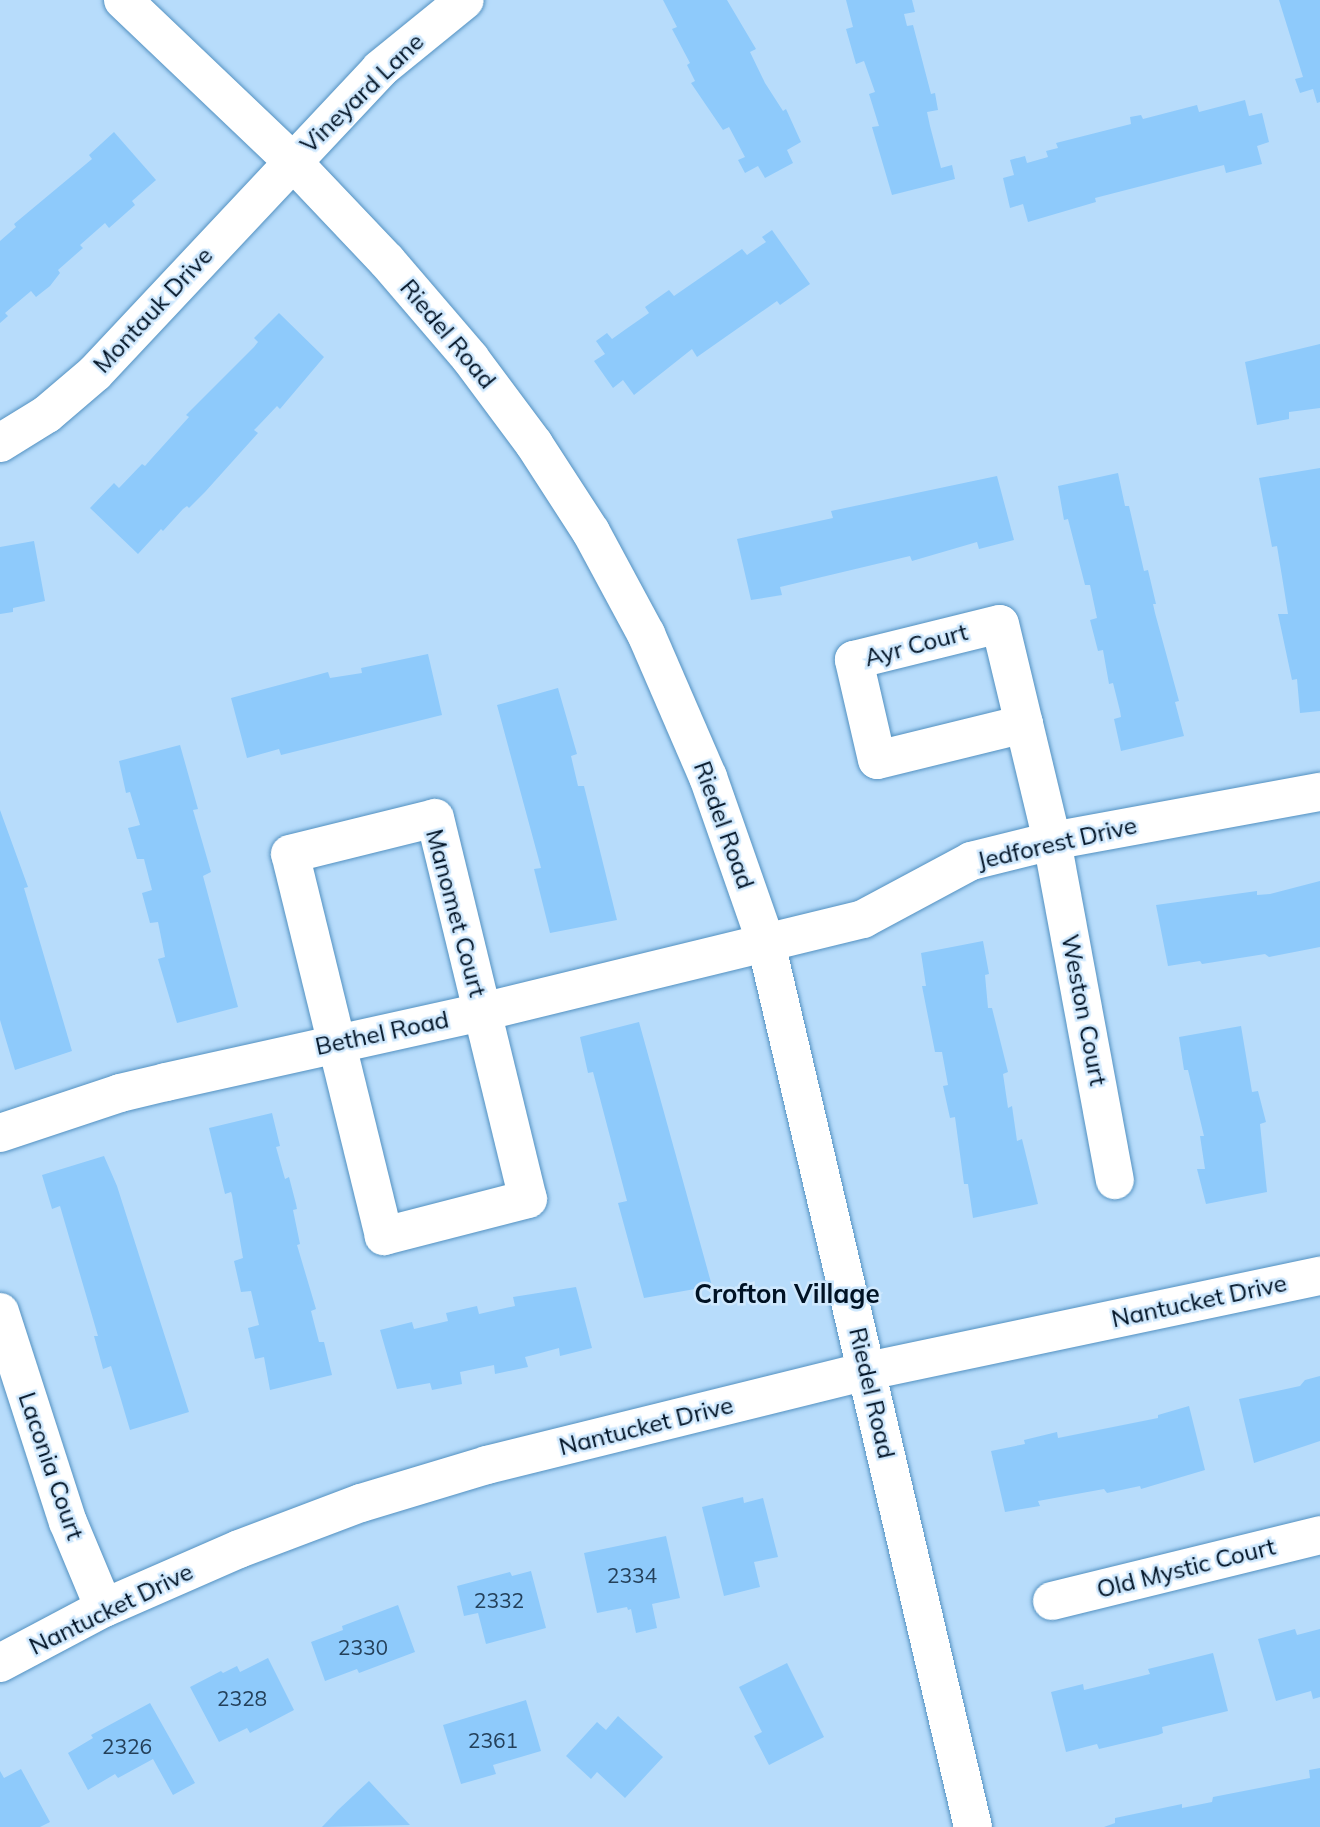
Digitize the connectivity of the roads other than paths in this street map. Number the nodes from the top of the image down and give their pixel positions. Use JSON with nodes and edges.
{"nodes":[{"id":1,"x":123,"y":0,"type":"edge"},
{"id":2,"x":465,"y":0,"type":"edge"},
{"id":3,"x":292,"y":161,"type":"junction"},
{"id":4,"x":0,"y":443,"type":"edge"},
{"id":5,"x":1024,"y":724,"type":"junction"},
{"id":6,"x":1320,"y":792,"type":"edge"},
{"id":7,"x":1052,"y":841,"type":"junction"},
{"id":8,"x":766,"y":943,"type":"junction"},
{"id":9,"x":482,"y":1012,"type":"junction"},
{"id":10,"x":336,"y":1043,"type":"junction"},
{"id":11,"x":0,"y":1133,"type":"edge"},
{"id":12,"x":1115,"y":1180,"type":"dead end"},
{"id":13,"x":1320,"y":1276,"type":"edge"},
{"id":14,"x":1,"y":1320,"type":"edge"},
{"id":15,"x":867,"y":1371,"type":"junction"},
{"id":16,"x":1320,"y":1535,"type":"edge"},
{"id":17,"x":1052,"y":1601,"type":"dead end"},
{"id":18,"x":104,"y":1608,"type":"junction"},
{"id":19,"x":0,"y":1663,"type":"edge"},
{"id":20,"x":973,"y":1827,"type":"edge"}],
"edges":[{"from":1,"to":3,"type":"street","name":"Riedel Road"},
{"from":2,"to":3,"type":"street","name":"Vineyard Lane"},
{"from":3,"to":4,"type":"street","name":"Montauk Drive"},
{"from":3,"to":8,"type":"street","name":"Riedel Road"},
{"from":5,"to":5,"type":"street","name":"Ayr Court"},
{"from":5,"to":7,"type":"street","name":"Ayr Court"},
{"from":6,"to":7,"type":"street","name":"Jedforest Drive"},
{"from":7,"to":8,"type":"street","name":"Jedforest Drive"},
{"from":7,"to":12,"type":"street","name":"Weston Court"},
{"from":8,"to":9,"type":"street","name":"Bethel Road"},
{"from":8,"to":15,"type":"street","name":"Riedel Road"},
{"from":9,"to":10,"type":"street","name":"Bethel Road"},
{"from":9,"to":10,"type":"street"},
{"from":9,"to":10,"type":"street","name":"Manomet Court"},
{"from":10,"to":11,"type":"street","name":"Bethel Road"},
{"from":13,"to":15,"type":"street","name":"Nantucket Drive"},
{"from":14,"to":18,"type":"street","name":"Laconia Court"},
{"from":15,"to":18,"type":"street","name":"Nantucket Drive"},
{"from":15,"to":20,"type":"street","name":"Riedel Road"},
{"from":16,"to":17,"type":"street","name":"Old Mystic Court"},
{"from":18,"to":19,"type":"street","name":"Nantucket Drive"}]}
